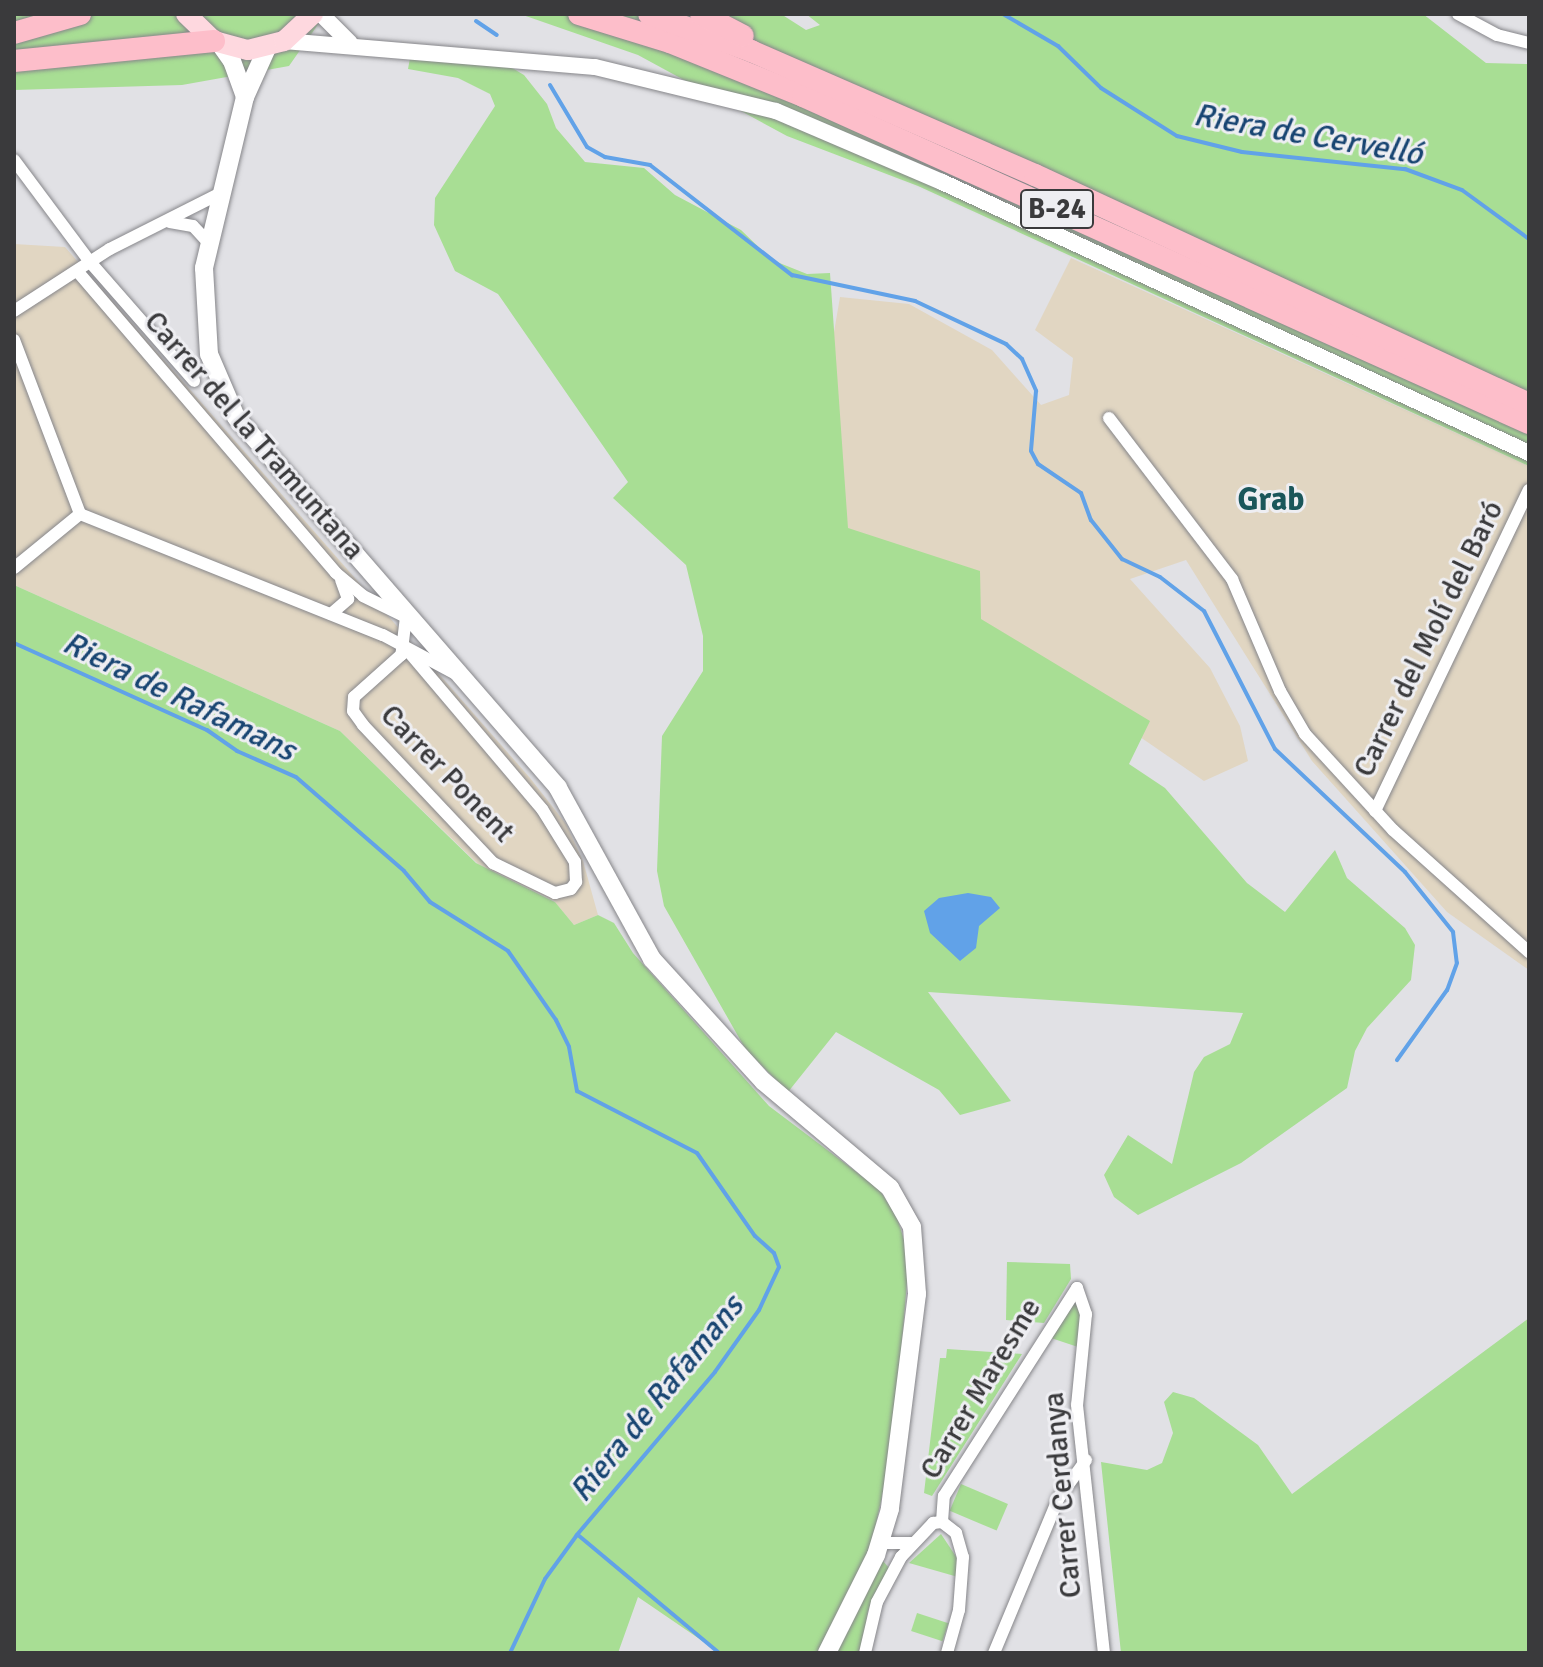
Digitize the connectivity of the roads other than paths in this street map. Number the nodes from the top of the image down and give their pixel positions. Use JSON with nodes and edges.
{"nodes":[{"id":1,"x":80,"y":14,"type":"edge"},
{"id":2,"x":186,"y":14,"type":"edge"},
{"id":3,"x":313,"y":14,"type":"edge"},
{"id":4,"x":321,"y":14,"type":"edge"},
{"id":5,"x":579,"y":14,"type":"edge"},
{"id":6,"x":649,"y":14,"type":"edge"},
{"id":7,"x":701,"y":14,"type":"edge"},
{"id":8,"x":1458,"y":14,"type":"edge"},
{"id":9,"x":14,"y":33,"type":"edge"},
{"id":10,"x":217,"y":42,"type":"junction"},
{"id":11,"x":1529,"y":43,"type":"edge"},
{"id":12,"x":275,"y":44,"type":"junction"},
{"id":13,"x":352,"y":44,"type":"junction"},
{"id":14,"x":14,"y":61,"type":"edge"},
{"id":15,"x":838,"y":90,"type":"junction"},
{"id":16,"x":245,"y":97,"type":"junction"},
{"id":17,"x":14,"y":160,"type":"edge"},
{"id":18,"x":221,"y":193,"type":"junction"},
{"id":19,"x":163,"y":223,"type":"junction"},
{"id":20,"x":208,"y":242,"type":"junction"},
{"id":21,"x":90,"y":262,"type":"junction"},
{"id":22,"x":78,"y":272,"type":"junction"},
{"id":23,"x":14,"y":311,"type":"edge"},
{"id":24,"x":14,"y":340,"type":"edge"},
{"id":25,"x":194,"y":381,"type":"dead end"},
{"id":26,"x":1529,"y":404,"type":"edge"},
{"id":27,"x":1109,"y":418,"type":"dead end"},
{"id":28,"x":1529,"y":423,"type":"edge"},
{"id":29,"x":1529,"y":453,"type":"edge"},
{"id":30,"x":1529,"y":490,"type":"edge"},
{"id":31,"x":80,"y":514,"type":"junction"},
{"id":32,"x":14,"y":568,"type":"edge"},
{"id":33,"x":336,"y":573,"type":"junction"},
{"id":34,"x":331,"y":614,"type":"junction"},
{"id":35,"x":406,"y":617,"type":"junction"},
{"id":36,"x":404,"y":646,"type":"junction"},
{"id":37,"x":461,"y":677,"type":"junction"},
{"id":38,"x":1375,"y":811,"type":"junction"},
{"id":39,"x":1529,"y":952,"type":"edge"},
{"id":40,"x":1077,"y":1288,"type":"joint"},
{"id":41,"x":1086,"y":1460,"type":"junction"},
{"id":42,"x":942,"y":1522,"type":"junction"},
{"id":43,"x":912,"y":1543,"type":"junction"},
{"id":44,"x":878,"y":1549,"type":"junction"},
{"id":45,"x":898,"y":1562,"type":"junction"},
{"id":46,"x":827,"y":1653,"type":"edge"},
{"id":47,"x":865,"y":1653,"type":"edge"},
{"id":48,"x":947,"y":1653,"type":"edge"},
{"id":49,"x":994,"y":1653,"type":"edge"},
{"id":50,"x":1104,"y":1653,"type":"edge"}],
"edges":[{"from":1,"to":9,"type":"highway"},
{"from":2,"to":10,"type":"main road"},
{"from":3,"to":12,"type":"main road"},
{"from":4,"to":13,"type":"street"},
{"from":5,"to":28,"type":"highway","number":"B-24"},
{"from":6,"to":15,"type":"highway","number":"B-24"},
{"from":7,"to":15,"type":"highway"},
{"from":8,"to":11,"type":"street"},
{"from":10,"to":12,"type":"main road"},
{"from":10,"to":14,"type":"highway"},
{"from":10,"to":16,"type":"main road"},
{"from":12,"to":13,"type":"street"},
{"from":12,"to":16,"type":"main road"},
{"from":13,"to":29,"type":"street"},
{"from":15,"to":26,"type":"highway","number":"B-24"},
{"from":16,"to":18,"type":"main road"},
{"from":17,"to":21,"type":"street"},
{"from":18,"to":19,"type":"street"},
{"from":18,"to":20,"type":"main road"},
{"from":19,"to":20,"type":"street"},
{"from":19,"to":21,"type":"street"},
{"from":20,"to":35,"type":"main road"},
{"from":21,"to":22,"type":"street"},
{"from":21,"to":25,"type":"street"},
{"from":22,"to":23,"type":"street"},
{"from":22,"to":33,"type":"street","name":"Carrer del la Tramuntana"},
{"from":24,"to":31,"type":"street"},
{"from":27,"to":38,"type":"street"},
{"from":30,"to":38,"type":"street","name":"Carrer del Molí del Baró"},
{"from":31,"to":32,"type":"street"},
{"from":31,"to":34,"type":"street","name":"Carrer Ponent"},
{"from":33,"to":34,"type":"street"},
{"from":33,"to":35,"type":"street","name":"Carrer del la Tramuntana"},
{"from":34,"to":36,"type":"street","name":"Carrer Ponent"},
{"from":35,"to":36,"type":"street"},
{"from":35,"to":37,"type":"main road"},
{"from":36,"to":36,"type":"street","name":"Carrer Ponent"},
{"from":36,"to":37,"type":"street","name":"Carrer Ponent"},
{"from":37,"to":44,"type":"main road"},
{"from":38,"to":39,"type":"street"},
{"from":40,"to":41,"type":"street","name":"Carrer Cerdanya"},
{"from":40,"to":42,"type":"street","name":"Carrer Maresme"},
{"from":41,"to":49,"type":"street"},
{"from":41,"to":50,"type":"street","name":"Carrer Cerdanya"},
{"from":42,"to":43,"type":"street"},
{"from":42,"to":48,"type":"street"},
{"from":43,"to":44,"type":"street"},
{"from":43,"to":45,"type":"street"},
{"from":44,"to":45,"type":"street"},
{"from":44,"to":46,"type":"main road"},
{"from":45,"to":47,"type":"street"}]}
